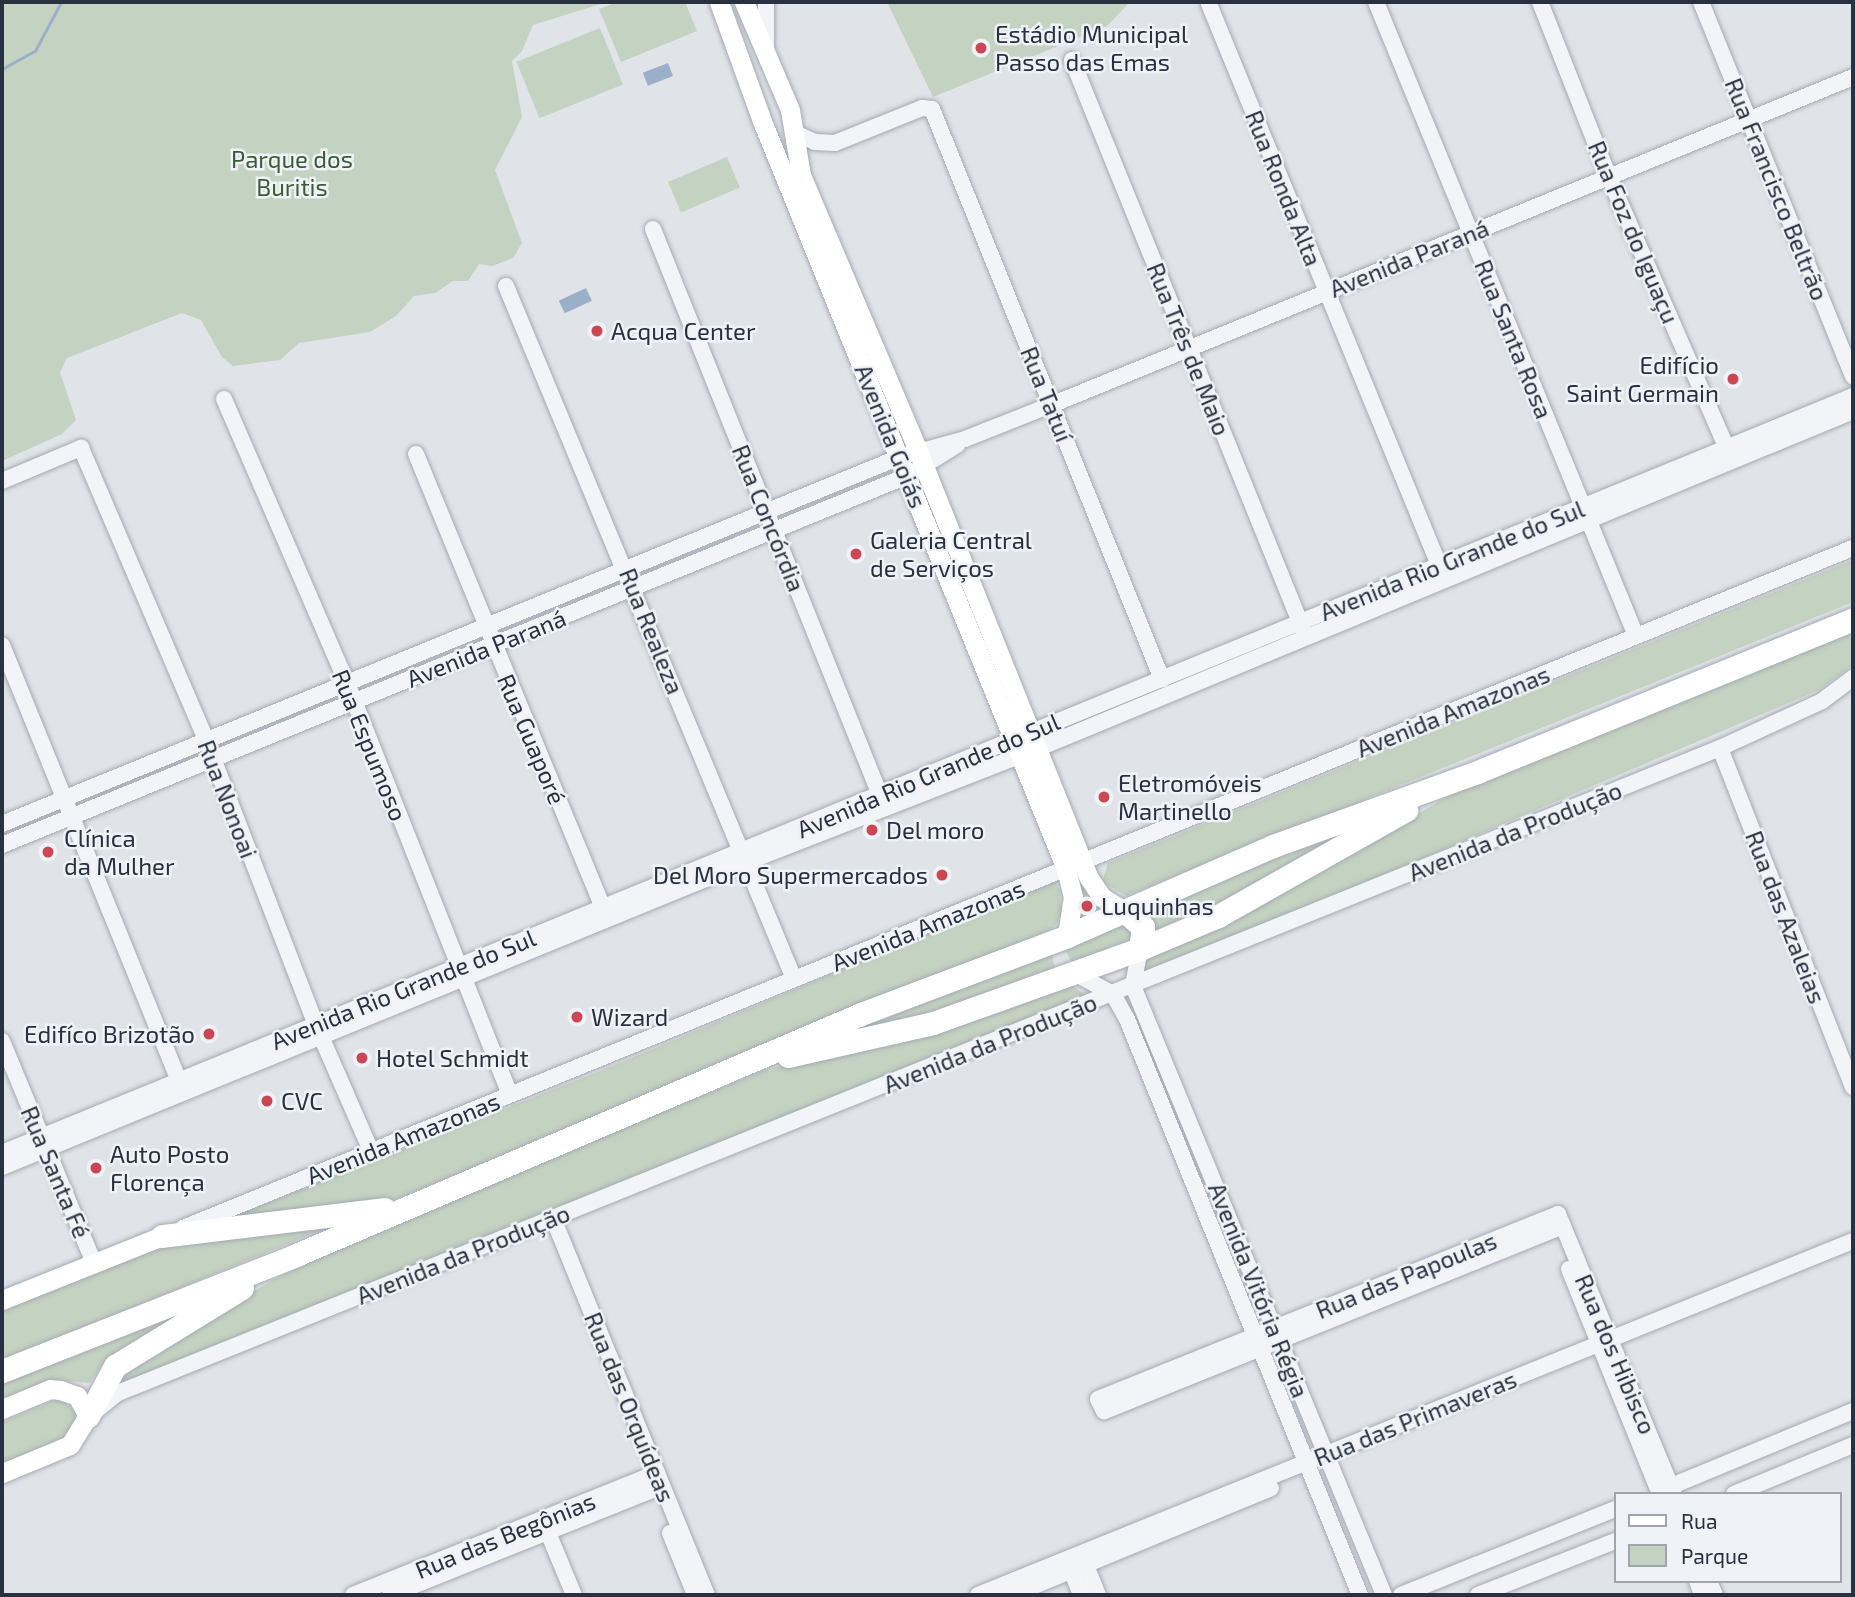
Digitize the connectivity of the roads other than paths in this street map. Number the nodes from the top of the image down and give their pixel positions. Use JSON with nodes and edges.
{"nodes":[{"id":1,"x":719,"y":2,"type":"edge"},
{"id":2,"x":744,"y":2,"type":"edge"},
{"id":3,"x":766,"y":2,"type":"edge"},
{"id":4,"x":1376,"y":2,"type":"edge"},
{"id":5,"x":1540,"y":2,"type":"edge"},
{"id":6,"x":1701,"y":2,"type":"edge"},
{"id":7,"x":1209,"y":4,"type":"dead end"},
{"id":8,"x":767,"y":50,"type":"junction"},
{"id":9,"x":1072,"y":60,"type":"dead end"},
{"id":10,"x":743,"y":61,"type":"junction"},
{"id":11,"x":1853,"y":76,"type":"edge"},
{"id":12,"x":1748,"y":117,"type":"junction"},
{"id":13,"x":794,"y":133,"type":"junction"},
{"id":14,"x":767,"y":135,"type":"junction"},
{"id":15,"x":1608,"y":175,"type":"junction"},
{"id":16,"x":653,"y":229,"type":"dead end"},
{"id":17,"x":1471,"y":233,"type":"junction"},
{"id":18,"x":506,"y":286,"type":"dead end"},
{"id":19,"x":1327,"y":292,"type":"junction"},
{"id":20,"x":1188,"y":349,"type":"junction"},
{"id":21,"x":1853,"y":376,"type":"edge"},
{"id":22,"x":1853,"y":396,"type":"edge"},
{"id":23,"x":224,"y":399,"type":"dead end"},
{"id":24,"x":1051,"y":405,"type":"junction"},
{"id":25,"x":1853,"y":411,"type":"edge"},
{"id":26,"x":416,"y":454,"type":"dead end"},
{"id":27,"x":1729,"y":454,"type":"junction"},
{"id":28,"x":912,"y":463,"type":"junction"},
{"id":29,"x":2,"y":481,"type":"edge"},
{"id":30,"x":766,"y":512,"type":"junction"},
{"id":31,"x":1585,"y":513,"type":"junction"},
{"id":32,"x":774,"y":530,"type":"junction"},
{"id":33,"x":1853,"y":548,"type":"edge"},
{"id":34,"x":1439,"y":565,"type":"junction"},
{"id":35,"x":626,"y":569,"type":"junction"},
{"id":36,"x":633,"y":587,"type":"junction"},
{"id":37,"x":1853,"y":619,"type":"edge"},
{"id":38,"x":485,"y":626,"type":"junction"},
{"id":39,"x":1303,"y":630,"type":"junction"},
{"id":40,"x":1636,"y":636,"type":"junction"},
{"id":41,"x":2,"y":645,"type":"edge"},
{"id":42,"x":492,"y":645,"type":"junction"},
{"id":43,"x":1853,"y":678,"type":"edge"},
{"id":44,"x":1162,"y":679,"type":"junction"},
{"id":45,"x":347,"y":683,"type":"junction"},
{"id":46,"x":353,"y":702,"type":"junction"},
{"id":47,"x":206,"y":740,"type":"junction"},
{"id":48,"x":1027,"y":742,"type":"junction"},
{"id":49,"x":1720,"y":748,"type":"junction"},
{"id":50,"x":213,"y":759,"type":"junction"},
{"id":51,"x":1477,"y":772,"type":"junction"},
{"id":52,"x":65,"y":798,"type":"junction"},
{"id":53,"x":883,"y":801,"type":"junction"},
{"id":54,"x":72,"y":816,"type":"junction"},
{"id":55,"x":2,"y":824,"type":"edge"},
{"id":56,"x":2,"y":845,"type":"edge"},
{"id":57,"x":746,"y":856,"type":"junction"},
{"id":58,"x":1074,"y":866,"type":"junction"},
{"id":59,"x":603,"y":907,"type":"junction"},
{"id":60,"x":1124,"y":911,"type":"junction"},
{"id":61,"x":1067,"y":936,"type":"junction"},
{"id":62,"x":1140,"y":949,"type":"junction"},
{"id":63,"x":459,"y":973,"type":"junction"},
{"id":64,"x":1076,"y":974,"type":"junction"},
{"id":65,"x":794,"y":979,"type":"junction"},
{"id":66,"x":1133,"y":986,"type":"junction"},
{"id":67,"x":1113,"y":993,"type":"junction"},
{"id":68,"x":318,"y":1030,"type":"junction"},
{"id":69,"x":2,"y":1041,"type":"edge"},
{"id":70,"x":734,"y":1069,"type":"junction"},
{"id":71,"x":179,"y":1081,"type":"junction"},
{"id":72,"x":1853,"y":1087,"type":"edge"},
{"id":73,"x":510,"y":1094,"type":"junction"},
{"id":74,"x":43,"y":1143,"type":"junction"},
{"id":75,"x":371,"y":1151,"type":"junction"},
{"id":76,"x":2,"y":1153,"type":"edge"},
{"id":77,"x":2,"y":1167,"type":"edge"},
{"id":78,"x":408,"y":1206,"type":"junction"},
{"id":79,"x":548,"y":1220,"type":"junction"},
{"id":80,"x":1556,"y":1222,"type":"joint"},
{"id":81,"x":162,"y":1236,"type":"junction"},
{"id":82,"x":1853,"y":1241,"type":"edge"},
{"id":83,"x":1853,"y":1252,"type":"edge"},
{"id":84,"x":296,"y":1255,"type":"junction"},
{"id":85,"x":94,"y":1263,"type":"junction"},
{"id":86,"x":2,"y":1300,"type":"edge"},
{"id":87,"x":1277,"y":1334,"type":"junction"},
{"id":88,"x":1259,"y":1341,"type":"junction"},
{"id":89,"x":1606,"y":1347,"type":"junction"},
{"id":90,"x":2,"y":1371,"type":"edge"},
{"id":91,"x":70,"y":1392,"type":"junction"},
{"id":92,"x":109,"y":1392,"type":"junction"},
{"id":93,"x":1101,"y":1405,"type":"dead end"},
{"id":94,"x":2,"y":1409,"type":"edge"},
{"id":95,"x":1853,"y":1412,"type":"edge"},
{"id":96,"x":88,"y":1416,"type":"junction"},
{"id":97,"x":1853,"y":1445,"type":"edge"},
{"id":98,"x":1328,"y":1459,"type":"junction"},
{"id":99,"x":1310,"y":1466,"type":"junction"},
{"id":100,"x":2,"y":1473,"type":"edge"},
{"id":101,"x":655,"y":1481,"type":"junction"},
{"id":102,"x":1663,"y":1492,"type":"edge"},
{"id":103,"x":1739,"y":1492,"type":"edge"},
{"id":104,"x":1614,"y":1509,"type":"edge"},
{"id":105,"x":541,"y":1528,"type":"junction"},
{"id":106,"x":1614,"y":1541,"type":"edge"},
{"id":107,"x":1076,"y":1563,"type":"junction"},
{"id":108,"x":425,"y":1579,"type":"edge"},
{"id":109,"x":353,"y":1595,"type":"edge"},
{"id":110,"x":390,"y":1595,"type":"edge"},
{"id":111,"x":439,"y":1595,"type":"edge"},
{"id":112,"x":563,"y":1595,"type":"edge"},
{"id":113,"x":574,"y":1595,"type":"edge"},
{"id":114,"x":695,"y":1595,"type":"edge"},
{"id":115,"x":707,"y":1595,"type":"edge"},
{"id":116,"x":978,"y":1595,"type":"edge"},
{"id":117,"x":1012,"y":1595,"type":"edge"},
{"id":118,"x":1081,"y":1595,"type":"edge"},
{"id":119,"x":1098,"y":1595,"type":"edge"},
{"id":120,"x":1360,"y":1595,"type":"edge"},
{"id":121,"x":1384,"y":1595,"type":"edge"},
{"id":122,"x":1401,"y":1595,"type":"edge"},
{"id":123,"x":1478,"y":1595,"type":"edge"}],
"edges":[{"from":1,"to":10,"type":"main road","name":"Avenida Goiás"},
{"from":2,"to":8,"type":"main road","name":"Avenida Goiás"},
{"from":3,"to":8,"type":"street"},
{"from":4,"to":17,"type":"street","name":"Rua Santa Rosa"},
{"from":5,"to":15,"type":"street","name":"Rua Foz do Iguaçu"},
{"from":6,"to":12,"type":"street","name":"Rua Francisco Beltrão"},
{"from":7,"to":19,"type":"street","name":"Rua Ronda Alta"},
{"from":8,"to":10,"type":"main road"},
{"from":8,"to":13,"type":"main road","name":"Avenida Goiás"},
{"from":9,"to":20,"type":"street","name":"Rua Três de Maio"},
{"from":10,"to":14,"type":"main road","name":"Avenida Goiás"},
{"from":11,"to":12,"type":"street","name":"Avenida Paraná"},
{"from":12,"to":15,"type":"street","name":"Avenida Paraná"},
{"from":12,"to":21,"type":"street","name":"Rua Francisco Beltrão"},
{"from":13,"to":14,"type":"main road"},
{"from":13,"to":24,"type":"street","name":"Rua Tatuí"},
{"from":13,"to":28,"type":"main road","name":"Avenida Goiás"},
{"from":14,"to":28,"type":"main road","name":"Avenida Goiás"},
{"from":15,"to":17,"type":"street","name":"Avenida Paraná"},
{"from":15,"to":27,"type":"street","name":"Rua Foz do Iguaçu"},
{"from":16,"to":30,"type":"street","name":"Rua Concórdia"},
{"from":17,"to":19,"type":"street","name":"Avenida Paraná"},
{"from":17,"to":31,"type":"street","name":"Rua Santa Rosa"},
{"from":18,"to":35,"type":"street","name":"Rua Realeza"},
{"from":19,"to":20,"type":"street","name":"Avenida Paraná"},
{"from":19,"to":34,"type":"street","name":"Rua Ronda Alta"},
{"from":20,"to":24,"type":"street","name":"Avenida Paraná"},
{"from":20,"to":39,"type":"street","name":"Rua Três de Maio"},
{"from":22,"to":27,"type":"street","name":"Avenida Rio Grande do Sul"},
{"from":23,"to":45,"type":"street","name":"Rua Espumoso"},
{"from":24,"to":28,"type":"street","name":"Avenida Paraná"},
{"from":24,"to":44,"type":"street","name":"Rua Tatuí"},
{"from":25,"to":27,"type":"street","name":"Avenida Rio Grande do Sul"},
{"from":26,"to":38,"type":"street","name":"Rua Guaporé"},
{"from":27,"to":31,"type":"street","name":"Avenida Rio Grande do Sul"},
{"from":28,"to":30,"type":"street","name":"Avenida Paraná"},
{"from":28,"to":32,"type":"street","name":"Avenida Paraná"},
{"from":28,"to":48,"type":"main road","name":"Avenida Goiás"},
{"from":29,"to":47,"type":"street","name":"Rua Nonoai"},
{"from":30,"to":32,"type":"street","name":"Rua Concórdia"},
{"from":30,"to":35,"type":"street","name":"Avenida Paraná"},
{"from":31,"to":34,"type":"street","name":"Avenida Rio Grande do Sul"},
{"from":31,"to":39,"type":"street","name":"Avenida Rio Grande do Sul"},
{"from":31,"to":40,"type":"street","name":"Rua Santa Rosa"},
{"from":32,"to":36,"type":"street","name":"Avenida Paraná"},
{"from":32,"to":53,"type":"street","name":"Rua Concórdia"},
{"from":33,"to":40,"type":"street","name":"Avenida Amazonas"},
{"from":34,"to":39,"type":"street","name":"Avenida Rio Grande do Sul"},
{"from":35,"to":36,"type":"street","name":"Rua Realeza"},
{"from":35,"to":38,"type":"street","name":"Avenida Paraná"},
{"from":36,"to":42,"type":"street","name":"Avenida Paraná"},
{"from":36,"to":57,"type":"street","name":"Rua Realeza"},
{"from":37,"to":51,"type":"highway"},
{"from":38,"to":42,"type":"street","name":"Rua Guaporé"},
{"from":38,"to":45,"type":"street","name":"Avenida Paraná"},
{"from":39,"to":44,"type":"street","name":"Avenida Rio Grande do Sul"},
{"from":39,"to":48,"type":"street","name":"Avenida Rio Grande do Sul"},
{"from":40,"to":58,"type":"street","name":"Avenida Amazonas"},
{"from":41,"to":52,"type":"street"},
{"from":42,"to":46,"type":"street","name":"Avenida Paraná"},
{"from":42,"to":59,"type":"street","name":"Rua Guaporé"},
{"from":43,"to":49,"type":"street","name":"Avenida da Produção"},
{"from":44,"to":48,"type":"street","name":"Avenida Rio Grande do Sul"},
{"from":45,"to":46,"type":"street","name":"Rua Espumoso"},
{"from":45,"to":47,"type":"street","name":"Avenida Paraná"},
{"from":46,"to":50,"type":"street","name":"Avenida Paraná"},
{"from":46,"to":63,"type":"street","name":"Rua Espumoso"},
{"from":47,"to":50,"type":"street","name":"Rua Nonoai"},
{"from":47,"to":52,"type":"street","name":"Avenida Paraná"},
{"from":48,"to":53,"type":"street","name":"Avenida Rio Grande do Sul"},
{"from":48,"to":58,"type":"main road","name":"Avenida Goiás"},
{"from":49,"to":66,"type":"street","name":"Avenida da Produção"},
{"from":49,"to":72,"type":"street","name":"Rua das Azaleias"},
{"from":50,"to":54,"type":"street","name":"Avenida Paraná"},
{"from":50,"to":68,"type":"street","name":"Rua Nonoai"},
{"from":51,"to":60,"type":"highway"},
{"from":51,"to":62,"type":"highway"},
{"from":52,"to":54,"type":"street"},
{"from":52,"to":55,"type":"street","name":"Avenida Paraná"},
{"from":53,"to":57,"type":"street","name":"Avenida Rio Grande do Sul"},
{"from":54,"to":56,"type":"street","name":"Avenida Paraná"},
{"from":54,"to":71,"type":"street"},
{"from":57,"to":59,"type":"street","name":"Avenida Rio Grande do Sul"},
{"from":57,"to":63,"type":"street","name":"Avenida Rio Grande do Sul"},
{"from":57,"to":65,"type":"street","name":"Rua Realeza"},
{"from":58,"to":60,"type":"main road"},
{"from":58,"to":61,"type":"main road"},
{"from":58,"to":65,"type":"street","name":"Avenida Amazonas"},
{"from":59,"to":63,"type":"street","name":"Avenida Rio Grande do Sul"},
{"from":60,"to":61,"type":"highway"},
{"from":60,"to":62,"type":"highway"},
{"from":61,"to":64,"type":"highway"},
{"from":61,"to":70,"type":"highway"},
{"from":62,"to":64,"type":"highway"},
{"from":62,"to":66,"type":"street"},
{"from":63,"to":68,"type":"street","name":"Avenida Rio Grande do Sul"},
{"from":63,"to":73,"type":"street","name":"Rua Espumoso"},
{"from":64,"to":67,"type":"street"},
{"from":64,"to":70,"type":"highway"},
{"from":65,"to":73,"type":"street","name":"Avenida Amazonas"},
{"from":66,"to":67,"type":"street","name":"Avenida da Produção"},
{"from":66,"to":87,"type":"street","name":"Avenida Vitória Régia"},
{"from":67,"to":79,"type":"street","name":"Avenida da Produção"},
{"from":67,"to":88,"type":"street","name":"Avenida Vitória Régia"},
{"from":68,"to":71,"type":"street","name":"Avenida Rio Grande do Sul"},
{"from":68,"to":74,"type":"street","name":"Avenida Rio Grande do Sul"},
{"from":68,"to":75,"type":"street","name":"Rua Nonoai"},
{"from":69,"to":74,"type":"street","name":"Rua Santa Fé"},
{"from":70,"to":78,"type":"highway"},
{"from":71,"to":74,"type":"street","name":"Avenida Rio Grande do Sul"},
{"from":73,"to":75,"type":"street","name":"Avenida Amazonas"},
{"from":74,"to":76,"type":"street","name":"Avenida Rio Grande do Sul"},
{"from":74,"to":77,"type":"street","name":"Avenida Rio Grande do Sul"},
{"from":74,"to":85,"type":"street","name":"Rua Santa Fé"},
{"from":75,"to":81,"type":"street","name":"Avenida Amazonas"},
{"from":78,"to":81,"type":"highway"},
{"from":78,"to":84,"type":"highway"},
{"from":79,"to":92,"type":"street","name":"Avenida da Produção"},
{"from":79,"to":101,"type":"street","name":"Rua das Orquídeas"},
{"from":80,"to":87,"type":"street","name":"Rua das Papoulas"},
{"from":80,"to":89,"type":"street","name":"Rua dos Hibisco"},
{"from":81,"to":85,"type":"main road","name":"Avenida Amazonas"},
{"from":82,"to":89,"type":"street","name":"Rua das Primaveras"},
{"from":83,"to":89,"type":"street","name":"Rua das Primaveras"},
{"from":84,"to":90,"type":"highway"},
{"from":84,"to":92,"type":"highway"},
{"from":85,"to":86,"type":"main road","name":"Avenida Amazonas"},
{"from":87,"to":88,"type":"street","name":"Rua das Papoulas"},
{"from":87,"to":98,"type":"street","name":"Avenida Vitória Régia"},
{"from":88,"to":93,"type":"street","name":"Rua das Papoulas"},
{"from":88,"to":99,"type":"street","name":"Avenida Vitória Régia"},
{"from":89,"to":98,"type":"street","name":"Rua das Primaveras"},
{"from":89,"to":102,"type":"street","name":"Rua dos Hibisco"},
{"from":91,"to":92,"type":"street","name":"Avenida da Produção"},
{"from":91,"to":94,"type":"main road"},
{"from":91,"to":96,"type":"main road"},
{"from":92,"to":96,"type":"highway"},
{"from":95,"to":102,"type":"street"},
{"from":96,"to":100,"type":"main road"},
{"from":97,"to":103,"type":"street"},
{"from":98,"to":99,"type":"street","name":"Rua das Primaveras"},
{"from":98,"to":121,"type":"street","name":"Avenida Vitória Régia"},
{"from":99,"to":107,"type":"street","name":"Rua das Primaveras"},
{"from":99,"to":120,"type":"street","name":"Avenida Vitória Régia"},
{"from":101,"to":105,"type":"street","name":"Rua das Begônias"},
{"from":101,"to":114,"type":"street","name":"Rua das Orquídeas"},
{"from":101,"to":115,"type":"street","name":"Rua das Orquídeas"},
{"from":104,"to":122,"type":"street"},
{"from":105,"to":108,"type":"street","name":"Rua das Begônias"},
{"from":105,"to":112,"type":"street"},
{"from":105,"to":113,"type":"street"},
{"from":106,"to":123,"type":"street"},
{"from":107,"to":116,"type":"street","name":"Rua das Primaveras"},
{"from":107,"to":117,"type":"street","name":"Rua das Primaveras"},
{"from":107,"to":118,"type":"street"},
{"from":107,"to":119,"type":"street"},
{"from":108,"to":109,"type":"street","name":"Rua das Begônias"},
{"from":108,"to":110,"type":"street","name":"Rua das Begônias"},
{"from":108,"to":111,"type":"street"}]}
